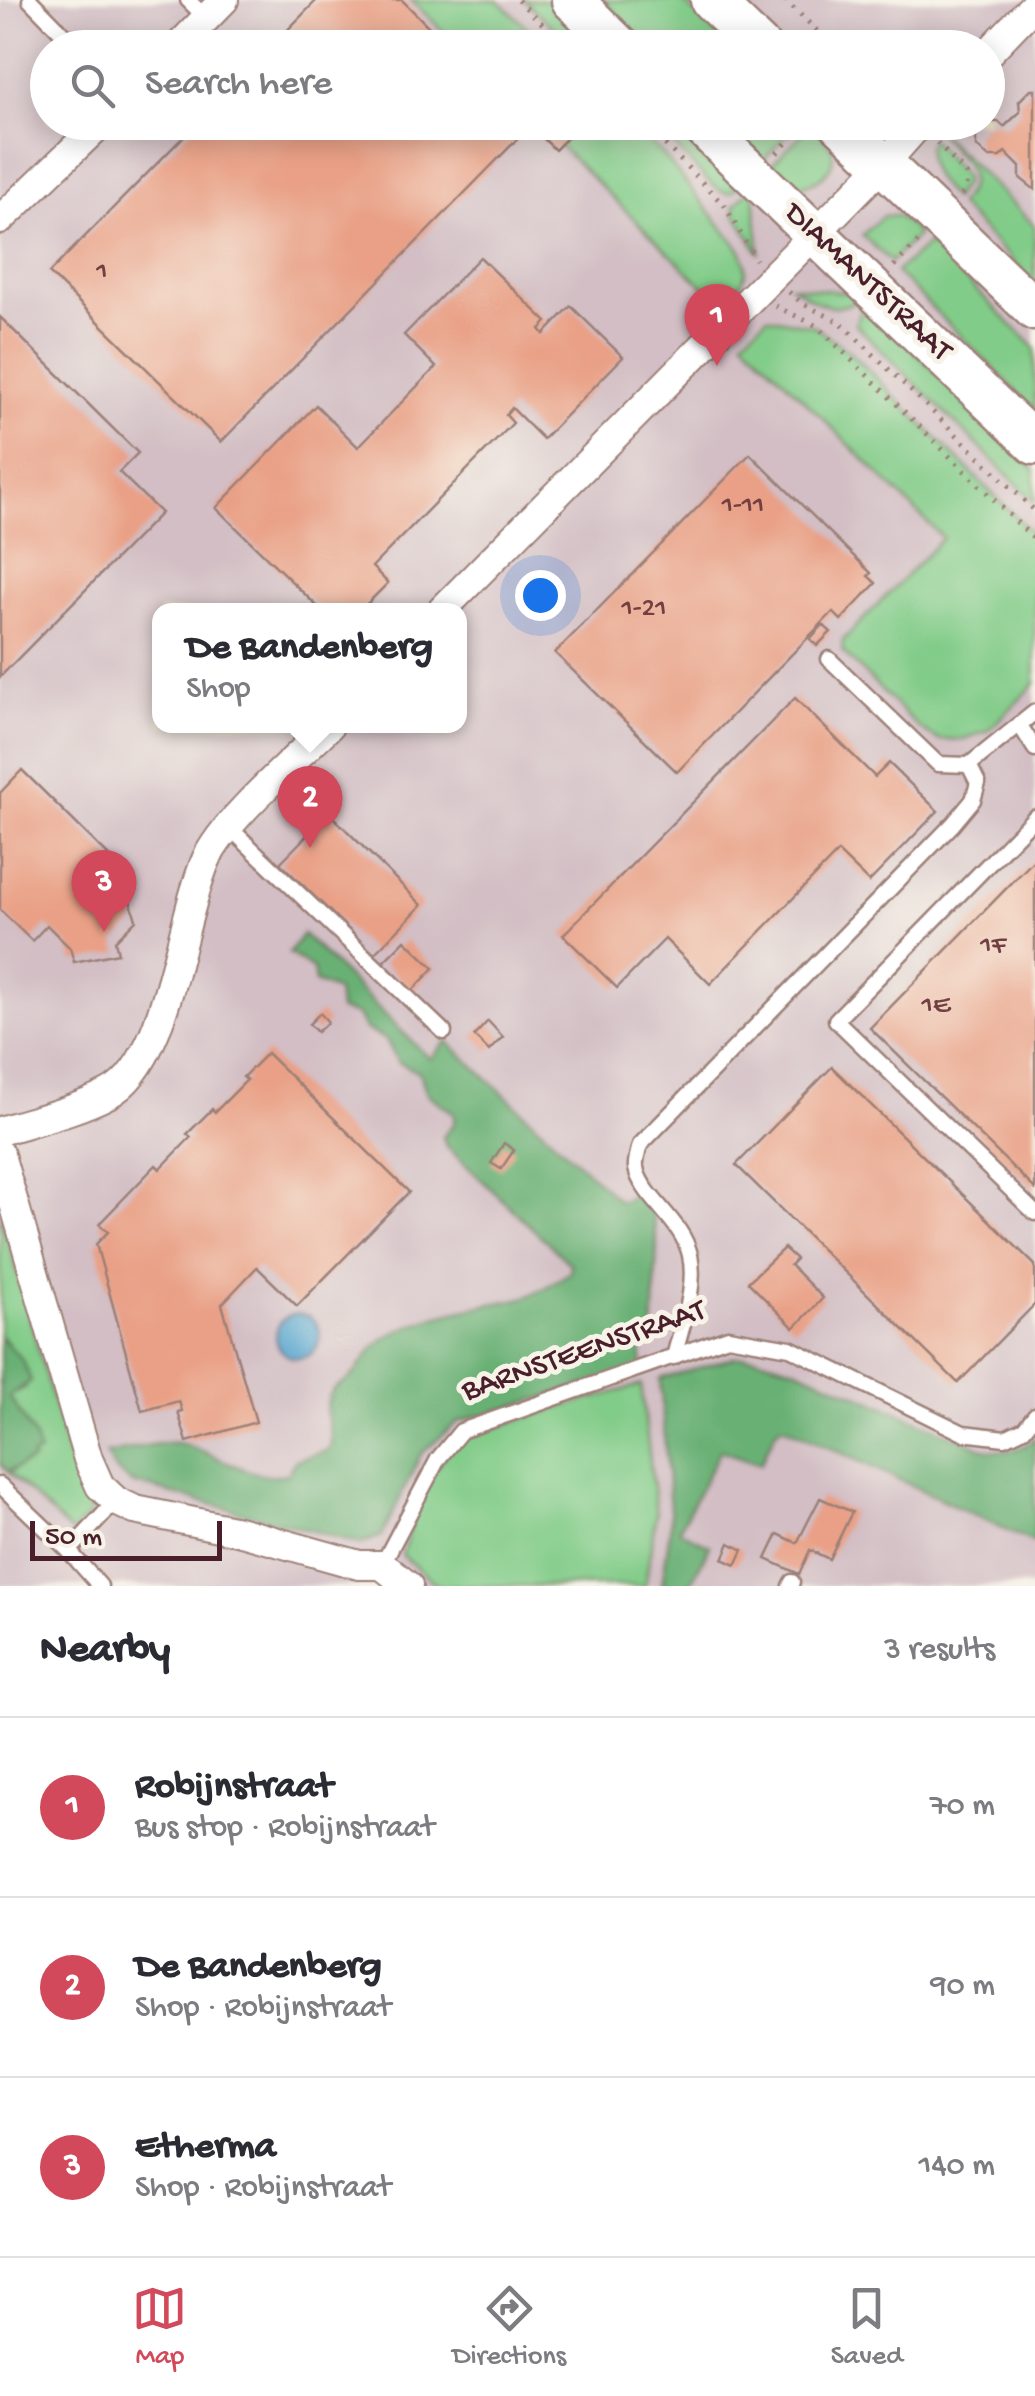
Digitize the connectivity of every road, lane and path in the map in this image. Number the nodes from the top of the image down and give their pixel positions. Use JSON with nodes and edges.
{"nodes":[{"id":1,"x":30,"y":0,"type":"edge"},
{"id":2,"x":518,"y":0,"type":"edge"},
{"id":3,"x":572,"y":0,"type":"edge"},
{"id":4,"x":711,"y":0,"type":"edge"},
{"id":5,"x":785,"y":0,"type":"edge"},
{"id":6,"x":1035,"y":4,"type":"edge"},
{"id":7,"x":206,"y":6,"type":"edge"},
{"id":8,"x":59,"y":30,"type":"edge"},
{"id":9,"x":189,"y":30,"type":"edge"},
{"id":10,"x":549,"y":30,"type":"edge"},
{"id":11,"x":603,"y":30,"type":"edge"},
{"id":12,"x":742,"y":30,"type":"edge"},
{"id":13,"x":816,"y":30,"type":"edge"},
{"id":14,"x":1005,"y":35,"type":"edge"},
{"id":15,"x":83,"y":140,"type":"edge"},
{"id":16,"x":661,"y":140,"type":"edge"},
{"id":17,"x":716,"y":140,"type":"edge"},
{"id":18,"x":858,"y":140,"type":"edge"},
{"id":19,"x":905,"y":140,"type":"edge"},
{"id":20,"x":883,"y":165,"type":"junction"},
{"id":21,"x":0,"y":220,"type":"edge"},
{"id":22,"x":812,"y":233,"type":"junction"},
{"id":23,"x":772,"y":276,"type":"junction"},
{"id":24,"x":772,"y":305,"type":"dead end"},
{"id":25,"x":1035,"y":310,"type":"edge"},
{"id":26,"x":1035,"y":444,"type":"edge"},
{"id":27,"x":1035,"y":511,"type":"edge"},
{"id":28,"x":1035,"y":540,"type":"edge"},
{"id":29,"x":449,"y":603,"type":"edge"},
{"id":30,"x":830,"y":659,"type":"dead end"},
{"id":31,"x":1035,"y":712,"type":"edge"},
{"id":32,"x":1020,"y":726,"type":"junction"},
{"id":33,"x":322,"y":733,"type":"edge"},
{"id":34,"x":1035,"y":749,"type":"edge"},
{"id":35,"x":969,"y":764,"type":"junction"},
{"id":36,"x":1035,"y":816,"type":"edge"},
{"id":37,"x":228,"y":827,"type":"junction"},
{"id":38,"x":444,"y":1032,"type":"dead end"},
{"id":39,"x":0,"y":1131,"type":"edge"},
{"id":40,"x":0,"y":1155,"type":"edge"},
{"id":41,"x":1035,"y":1213,"type":"edge"},
{"id":42,"x":674,"y":1357,"type":"junction"},
{"id":43,"x":1035,"y":1415,"type":"edge"},
{"id":44,"x":0,"y":1485,"type":"edge"},
{"id":45,"x":116,"y":1502,"type":"junction"},
{"id":46,"x":69,"y":1551,"type":"junction"},
{"id":47,"x":382,"y":1564,"type":"junction"},
{"id":48,"x":100,"y":1586,"type":"edge"},
{"id":49,"x":408,"y":1586,"type":"edge"}],
"edges":[{"from":1,"to":8,"type":"lane"},
{"from":2,"to":10,"type":"path"},
{"from":3,"to":11,"type":"main road"},
{"from":4,"to":12,"type":"main road"},
{"from":5,"to":13,"type":"path"},
{"from":6,"to":14,"type":"street"},
{"from":7,"to":9,"type":"street"},
{"from":15,"to":21,"type":"street"},
{"from":16,"to":23,"type":"path"},
{"from":17,"to":22,"type":"main road","name":"DIAMANTSTRAAT"},
{"from":18,"to":20,"type":"main road"},
{"from":19,"to":20,"type":"street"},
{"from":20,"to":22,"type":"street"},
{"from":20,"to":25,"type":"main road"},
{"from":22,"to":23,"type":"street"},
{"from":22,"to":26,"type":"main road","name":"DIAMANTSTRAAT"},
{"from":23,"to":27,"type":"path"},
{"from":23,"to":29,"type":"street"},
{"from":24,"to":28,"type":"path"},
{"from":30,"to":35,"type":"lane"},
{"from":31,"to":32,"type":"lane"},
{"from":32,"to":34,"type":"lane"},
{"from":32,"to":35,"type":"lane"},
{"from":33,"to":37,"type":"street"},
{"from":35,"to":42,"type":"lane"},
{"from":36,"to":41,"type":"lane"},
{"from":37,"to":38,"type":"lane"},
{"from":37,"to":39,"type":"street"},
{"from":40,"to":45,"type":"street"},
{"from":42,"to":43,"type":"lane","name":"BARNSTEENSTRAAT"},
{"from":42,"to":47,"type":"lane","name":"BARNSTEENSTRAAT"},
{"from":44,"to":46,"type":"lane"},
{"from":45,"to":46,"type":"lane"},
{"from":45,"to":47,"type":"street"},
{"from":46,"to":48,"type":"lane"},
{"from":47,"to":49,"type":"street"}]}
